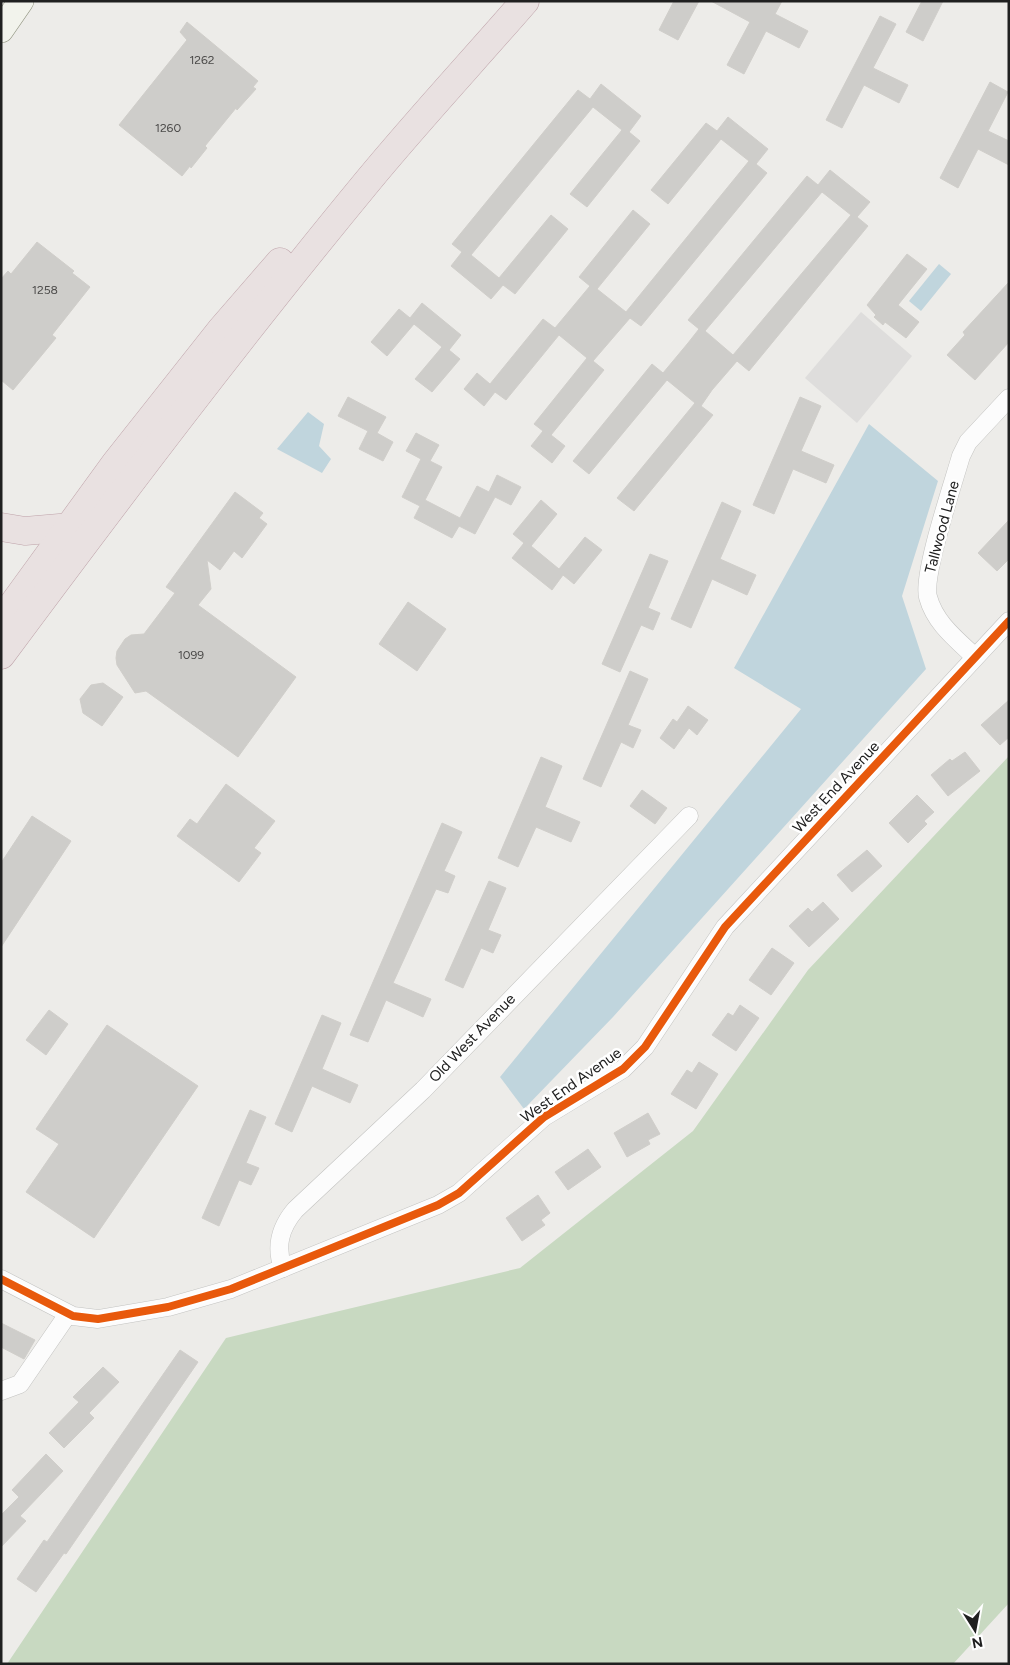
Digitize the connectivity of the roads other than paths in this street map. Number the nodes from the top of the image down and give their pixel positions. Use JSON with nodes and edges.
{"nodes":[{"id":1,"x":21,"y":1,"type":"edge"},
{"id":2,"x":504,"y":1,"type":"edge"},
{"id":3,"x":525,"y":1,"type":"edge"},
{"id":4,"x":1,"y":30,"type":"edge"},
{"id":5,"x":1009,"y":398,"type":"edge"},
{"id":6,"x":1,"y":527,"type":"edge"},
{"id":7,"x":71,"y":527,"type":"junction"},
{"id":8,"x":1,"y":621,"type":"edge"},
{"id":9,"x":1009,"y":621,"type":"edge"},
{"id":10,"x":1,"y":656,"type":"edge"},
{"id":11,"x":974,"y":657,"type":"junction"},
{"id":12,"x":689,"y":816,"type":"dead end"},
{"id":13,"x":283,"y":1268,"type":"junction"},
{"id":14,"x":1,"y":1279,"type":"edge"},
{"id":15,"x":68,"y":1314,"type":"junction"},
{"id":16,"x":1,"y":1392,"type":"edge"}],
"edges":[{"from":1,"to":4,"type":"street"},
{"from":2,"to":7,"type":"highway"},
{"from":3,"to":10,"type":"highway"},
{"from":5,"to":11,"type":"street","name":"Tallwood Lane"},
{"from":6,"to":7,"type":"highway"},
{"from":7,"to":8,"type":"highway"},
{"from":9,"to":11,"type":"street","name":"West End Avenue"},
{"from":11,"to":13,"type":"street","name":"West End Avenue"},
{"from":12,"to":13,"type":"street","name":"Old West Avenue"},
{"from":13,"to":15,"type":"street","name":"West End Avenue"},
{"from":14,"to":15,"type":"street","name":"West End Avenue"},
{"from":15,"to":16,"type":"street"}]}
